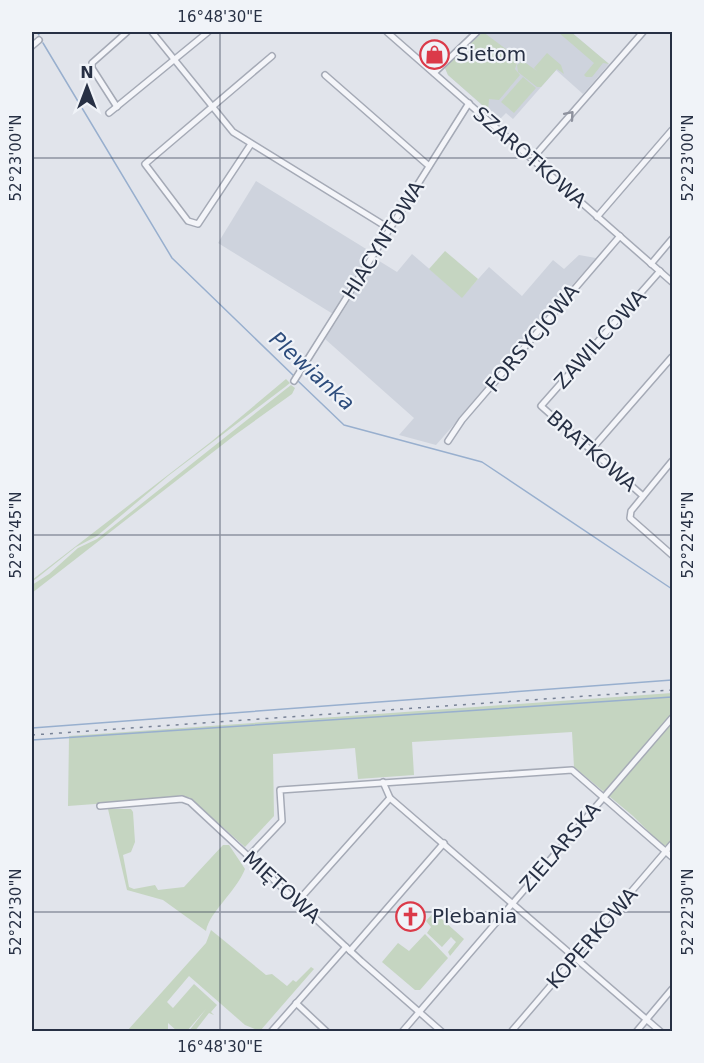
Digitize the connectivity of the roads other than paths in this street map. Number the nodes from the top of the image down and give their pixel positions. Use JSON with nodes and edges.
{"nodes":[{"id":1,"x":127,"y":32,"type":"edge"},
{"id":2,"x":152,"y":32,"type":"edge"},
{"id":3,"x":208,"y":32,"type":"edge"},
{"id":4,"x":387,"y":32,"type":"edge"},
{"id":5,"x":477,"y":32,"type":"edge"},
{"id":6,"x":643,"y":32,"type":"edge"},
{"id":7,"x":39,"y":40,"type":"dead end"},
{"id":8,"x":32,"y":46,"type":"edge"},
{"id":9,"x":272,"y":56,"type":"dead end"},
{"id":10,"x":174,"y":59,"type":"junction"},
{"id":11,"x":434,"y":73,"type":"junction"},
{"id":12,"x":325,"y":75,"type":"dead end"},
{"id":13,"x":469,"y":104,"type":"junction"},
{"id":14,"x":211,"y":106,"type":"junction"},
{"id":15,"x":117,"y":107,"type":"junction"},
{"id":16,"x":109,"y":113,"type":"dead end"},
{"id":17,"x":672,"y":130,"type":"edge"},
{"id":18,"x":251,"y":144,"type":"junction"},
{"id":19,"x":532,"y":159,"type":"junction"},
{"id":20,"x":429,"y":166,"type":"junction"},
{"id":21,"x":597,"y":217,"type":"junction"},
{"id":22,"x":390,"y":229,"type":"junction"},
{"id":23,"x":620,"y":236,"type":"junction"},
{"id":24,"x":672,"y":239,"type":"edge"},
{"id":25,"x":651,"y":264,"type":"junction"},
{"id":26,"x":660,"y":271,"type":"junction"},
{"id":27,"x":672,"y":282,"type":"edge"},
{"id":28,"x":672,"y":357,"type":"edge"},
{"id":29,"x":295,"y":379,"type":"dead end"},
{"id":30,"x":541,"y":406,"type":"joint"},
{"id":31,"x":448,"y":441,"type":"dead end"},
{"id":32,"x":590,"y":452,"type":"junction"},
{"id":33,"x":672,"y":461,"type":"edge"},
{"id":34,"x":643,"y":496,"type":"junction"},
{"id":35,"x":672,"y":555,"type":"edge"},
{"id":36,"x":672,"y":718,"type":"edge"},
{"id":37,"x":383,"y":782,"type":"junction"},
{"id":38,"x":390,"y":798,"type":"junction"},
{"id":39,"x":603,"y":798,"type":"junction"},
{"id":40,"x":100,"y":806,"type":"dead end"},
{"id":41,"x":444,"y":843,"type":"junction"},
{"id":42,"x":672,"y":844,"type":"edge"},
{"id":43,"x":666,"y":852,"type":"junction"},
{"id":44,"x":248,"y":857,"type":"junction"},
{"id":45,"x":672,"y":857,"type":"edge"},
{"id":46,"x":298,"y":901,"type":"junction"},
{"id":47,"x":512,"y":903,"type":"junction"},
{"id":48,"x":348,"y":949,"type":"junction"},
{"id":49,"x":576,"y":957,"type":"junction"},
{"id":50,"x":672,"y":989,"type":"edge"},
{"id":51,"x":296,"y":1003,"type":"junction"},
{"id":52,"x":419,"y":1012,"type":"junction"},
{"id":53,"x":647,"y":1019,"type":"junction"},
{"id":54,"x":271,"y":1032,"type":"edge"},
{"id":55,"x":327,"y":1032,"type":"edge"},
{"id":56,"x":402,"y":1032,"type":"edge"},
{"id":57,"x":442,"y":1032,"type":"edge"},
{"id":58,"x":511,"y":1032,"type":"edge"},
{"id":59,"x":636,"y":1032,"type":"edge"},
{"id":60,"x":661,"y":1032,"type":"edge"}],
"edges":[{"from":1,"to":15,"type":"street"},
{"from":2,"to":10,"type":"street"},
{"from":3,"to":10,"type":"street"},
{"from":4,"to":11,"type":"street","name":"SZAROTKOWA"},
{"from":5,"to":11,"type":"street"},
{"from":19,"to":6,"type":"street","one_way":true},
{"from":7,"to":8,"type":"street"},
{"from":9,"to":14,"type":"street"},
{"from":10,"to":14,"type":"street"},
{"from":10,"to":15,"type":"street"},
{"from":11,"to":13,"type":"street","name":"SZAROTKOWA"},
{"from":12,"to":20,"type":"street"},
{"from":13,"to":19,"type":"street","name":"SZAROTKOWA"},
{"from":13,"to":20,"type":"street","name":"HIACYNTOWA"},
{"from":14,"to":18,"type":"street"},
{"from":14,"to":18,"type":"street"},
{"from":15,"to":16,"type":"street"},
{"from":17,"to":21,"type":"street"},
{"from":18,"to":22,"type":"street"},
{"from":19,"to":21,"type":"street","name":"SZAROTKOWA"},
{"from":20,"to":22,"type":"street","name":"HIACYNTOWA"},
{"from":21,"to":23,"type":"street","name":"SZAROTKOWA"},
{"from":22,"to":29,"type":"street","name":"HIACYNTOWA"},
{"from":23,"to":25,"type":"street","name":"SZAROTKOWA"},
{"from":23,"to":31,"type":"street","name":"FORSYCJOWA"},
{"from":24,"to":25,"type":"street"},
{"from":25,"to":26,"type":"street","name":"SZAROTKOWA"},
{"from":26,"to":27,"type":"street","name":"SZAROTKOWA"},
{"from":26,"to":30,"type":"street","name":"ZAWILCOWA"},
{"from":28,"to":32,"type":"street"},
{"from":30,"to":32,"type":"street","name":"BRATKOWA"},
{"from":32,"to":34,"type":"street","name":"BRATKOWA"},
{"from":33,"to":34,"type":"street"},
{"from":34,"to":35,"type":"street"},
{"from":36,"to":39,"type":"street","name":"ZIELARSKA"},
{"from":37,"to":38,"type":"street"},
{"from":37,"to":39,"type":"street"},
{"from":37,"to":44,"type":"street"},
{"from":38,"to":41,"type":"street"},
{"from":38,"to":46,"type":"street"},
{"from":39,"to":43,"type":"street"},
{"from":39,"to":47,"type":"street","name":"ZIELARSKA"},
{"from":40,"to":44,"type":"street","name":"MIĘTOWA"},
{"from":41,"to":47,"type":"street"},
{"from":41,"to":48,"type":"street"},
{"from":42,"to":43,"type":"street","name":"KOPERKOWA"},
{"from":43,"to":45,"type":"street"},
{"from":43,"to":49,"type":"street","name":"KOPERKOWA"},
{"from":44,"to":46,"type":"street","name":"MIĘTOWA"},
{"from":46,"to":48,"type":"street","name":"MIĘTOWA"},
{"from":47,"to":49,"type":"street"},
{"from":47,"to":52,"type":"street","name":"ZIELARSKA"},
{"from":48,"to":51,"type":"street"},
{"from":48,"to":52,"type":"street","name":"MIĘTOWA"},
{"from":49,"to":53,"type":"street"},
{"from":49,"to":58,"type":"street","name":"KOPERKOWA"},
{"from":50,"to":53,"type":"street"},
{"from":51,"to":54,"type":"street"},
{"from":51,"to":55,"type":"street"},
{"from":52,"to":56,"type":"street","name":"ZIELARSKA"},
{"from":52,"to":57,"type":"street","name":"MIĘTOWA"},
{"from":53,"to":59,"type":"street"},
{"from":53,"to":60,"type":"street"}]}
